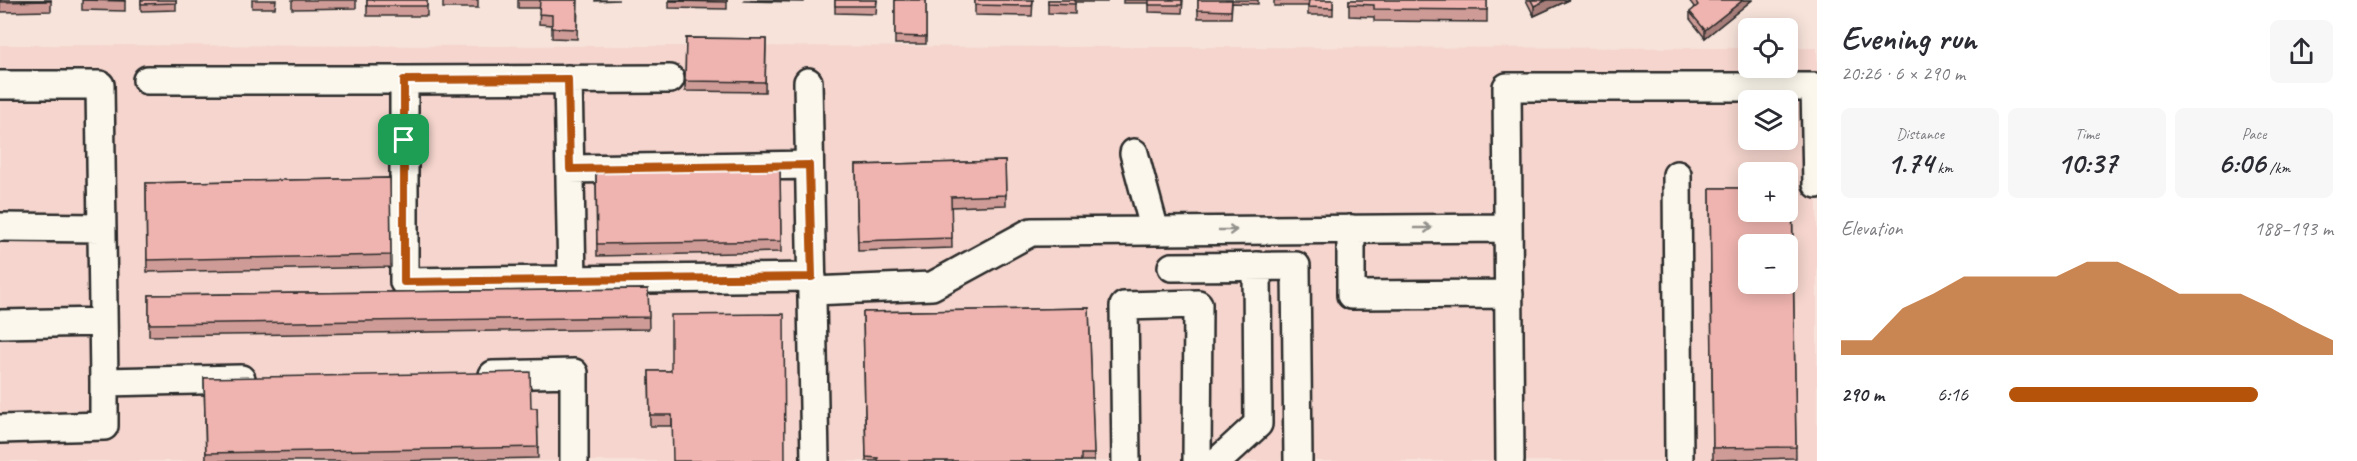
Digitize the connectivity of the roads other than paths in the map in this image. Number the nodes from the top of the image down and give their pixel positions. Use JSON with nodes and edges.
{"nodes":[{"id":1,"x":568,"y":79,"type":"junction"},
{"id":2,"x":670,"y":79,"type":"dead end"},
{"id":3,"x":147,"y":80,"type":"dead end"},
{"id":4,"x":404,"y":80,"type":"junction"},
{"id":5,"x":808,"y":82,"type":"dead end"},
{"id":6,"x":0,"y":85,"type":"edge"},
{"id":7,"x":1816,"y":118,"type":"edge"},
{"id":8,"x":1134,"y":153,"type":"dead end"},
{"id":9,"x":809,"y":165,"type":"junction"},
{"id":10,"x":570,"y":169,"type":"junction"},
{"id":11,"x":1677,"y":175,"type":"dead end"},
{"id":12,"x":1817,"y":184,"type":"edge"},
{"id":13,"x":0,"y":227,"type":"edge"},
{"id":14,"x":102,"y":228,"type":"junction"},
{"id":15,"x":1508,"y":228,"type":"junction"},
{"id":16,"x":1351,"y":229,"type":"junction"},
{"id":17,"x":1162,"y":231,"type":"junction"},
{"id":18,"x":1257,"y":266,"type":"junction"},
{"id":19,"x":1172,"y":267,"type":"junction"},
{"id":20,"x":573,"y":280,"type":"junction"},
{"id":21,"x":812,"y":284,"type":"junction"},
{"id":22,"x":1509,"y":294,"type":"junction"},
{"id":23,"x":1186,"y":304,"type":"junction"},
{"id":24,"x":103,"y":322,"type":"junction"},
{"id":25,"x":0,"y":324,"type":"edge"},
{"id":26,"x":469,"y":375,"type":"edge"},
{"id":27,"x":269,"y":379,"type":"edge"},
{"id":28,"x":104,"y":382,"type":"junction"},
{"id":29,"x":0,"y":429,"type":"edge"},
{"id":30,"x":574,"y":461,"type":"edge"},
{"id":31,"x":815,"y":461,"type":"edge"},
{"id":32,"x":1126,"y":461,"type":"edge"},
{"id":33,"x":1197,"y":461,"type":"edge"},
{"id":34,"x":1218,"y":461,"type":"edge"},
{"id":35,"x":1298,"y":461,"type":"edge"},
{"id":36,"x":1510,"y":461,"type":"edge"},
{"id":37,"x":1679,"y":461,"type":"edge"}],
"edges":[{"from":1,"to":2,"type":"street"},
{"from":1,"to":4,"type":"street"},
{"from":1,"to":10,"type":"street"},
{"from":3,"to":4,"type":"street"},
{"from":4,"to":20,"type":"street"},
{"from":5,"to":9,"type":"street"},
{"from":6,"to":14,"type":"street"},
{"from":7,"to":12,"type":"street"},
{"from":7,"to":15,"type":"street"},
{"from":8,"to":17,"type":"street"},
{"from":9,"to":10,"type":"street"},
{"from":9,"to":21,"type":"street"},
{"from":10,"to":20,"type":"street"},
{"from":11,"to":37,"type":"street"},
{"from":13,"to":14,"type":"street"},
{"from":14,"to":24,"type":"street"},
{"from":16,"to":15,"type":"street","one_way":true},
{"from":15,"to":22,"type":"street"},
{"from":17,"to":16,"type":"street","one_way":true},
{"from":16,"to":22,"type":"street"},
{"from":17,"to":19,"type":"street"},
{"from":17,"to":21,"type":"street"},
{"from":18,"to":19,"type":"street"},
{"from":18,"to":34,"type":"street"},
{"from":18,"to":35,"type":"street"},
{"from":19,"to":23,"type":"street"},
{"from":20,"to":21,"type":"street"},
{"from":21,"to":31,"type":"street"},
{"from":22,"to":36,"type":"street"},
{"from":23,"to":32,"type":"street"},
{"from":23,"to":33,"type":"street"},
{"from":24,"to":25,"type":"street"},
{"from":24,"to":28,"type":"street"},
{"from":26,"to":30,"type":"street"},
{"from":27,"to":28,"type":"street"},
{"from":28,"to":29,"type":"street"}]}
